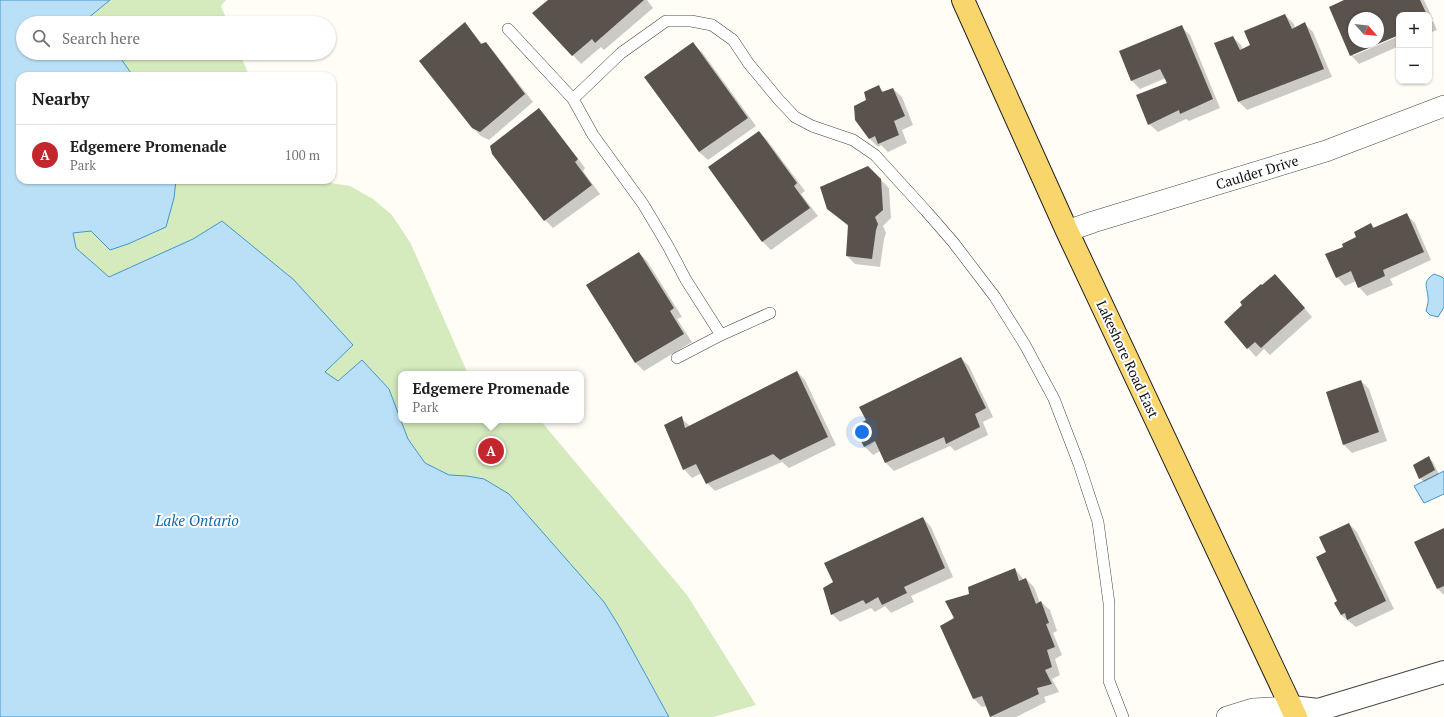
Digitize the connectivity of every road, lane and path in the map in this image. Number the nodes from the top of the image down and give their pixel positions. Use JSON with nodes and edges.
{"nodes":[{"id":1,"x":963,"y":0,"type":"edge"},
{"id":2,"x":508,"y":29,"type":"dead end"},
{"id":3,"x":573,"y":99,"type":"junction"},
{"id":4,"x":1444,"y":106,"type":"edge"},
{"id":5,"x":1067,"y":231,"type":"junction"},
{"id":6,"x":770,"y":313,"type":"dead end"},
{"id":7,"x":721,"y":335,"type":"junction"},
{"id":8,"x":677,"y":358,"type":"dead end"},
{"id":9,"x":1444,"y":672,"type":"edge"},
{"id":10,"x":1294,"y":712,"type":"edge"},
{"id":11,"x":1123,"y":717,"type":"edge"},
{"id":12,"x":1227,"y":717,"type":"edge"}],
"edges":[{"from":1,"to":5,"type":"main road","name":"Lakeshore Road East"},
{"from":2,"to":3,"type":"lane"},
{"from":3,"to":7,"type":"lane"},
{"from":3,"to":11,"type":"lane"},
{"from":4,"to":5,"type":"street","name":"Caulder Drive"},
{"from":5,"to":10,"type":"main road","name":"Lakeshore Road East"},
{"from":6,"to":7,"type":"lane"},
{"from":7,"to":8,"type":"lane"},
{"from":9,"to":10,"type":"street"},
{"from":10,"to":12,"type":"street"}]}
